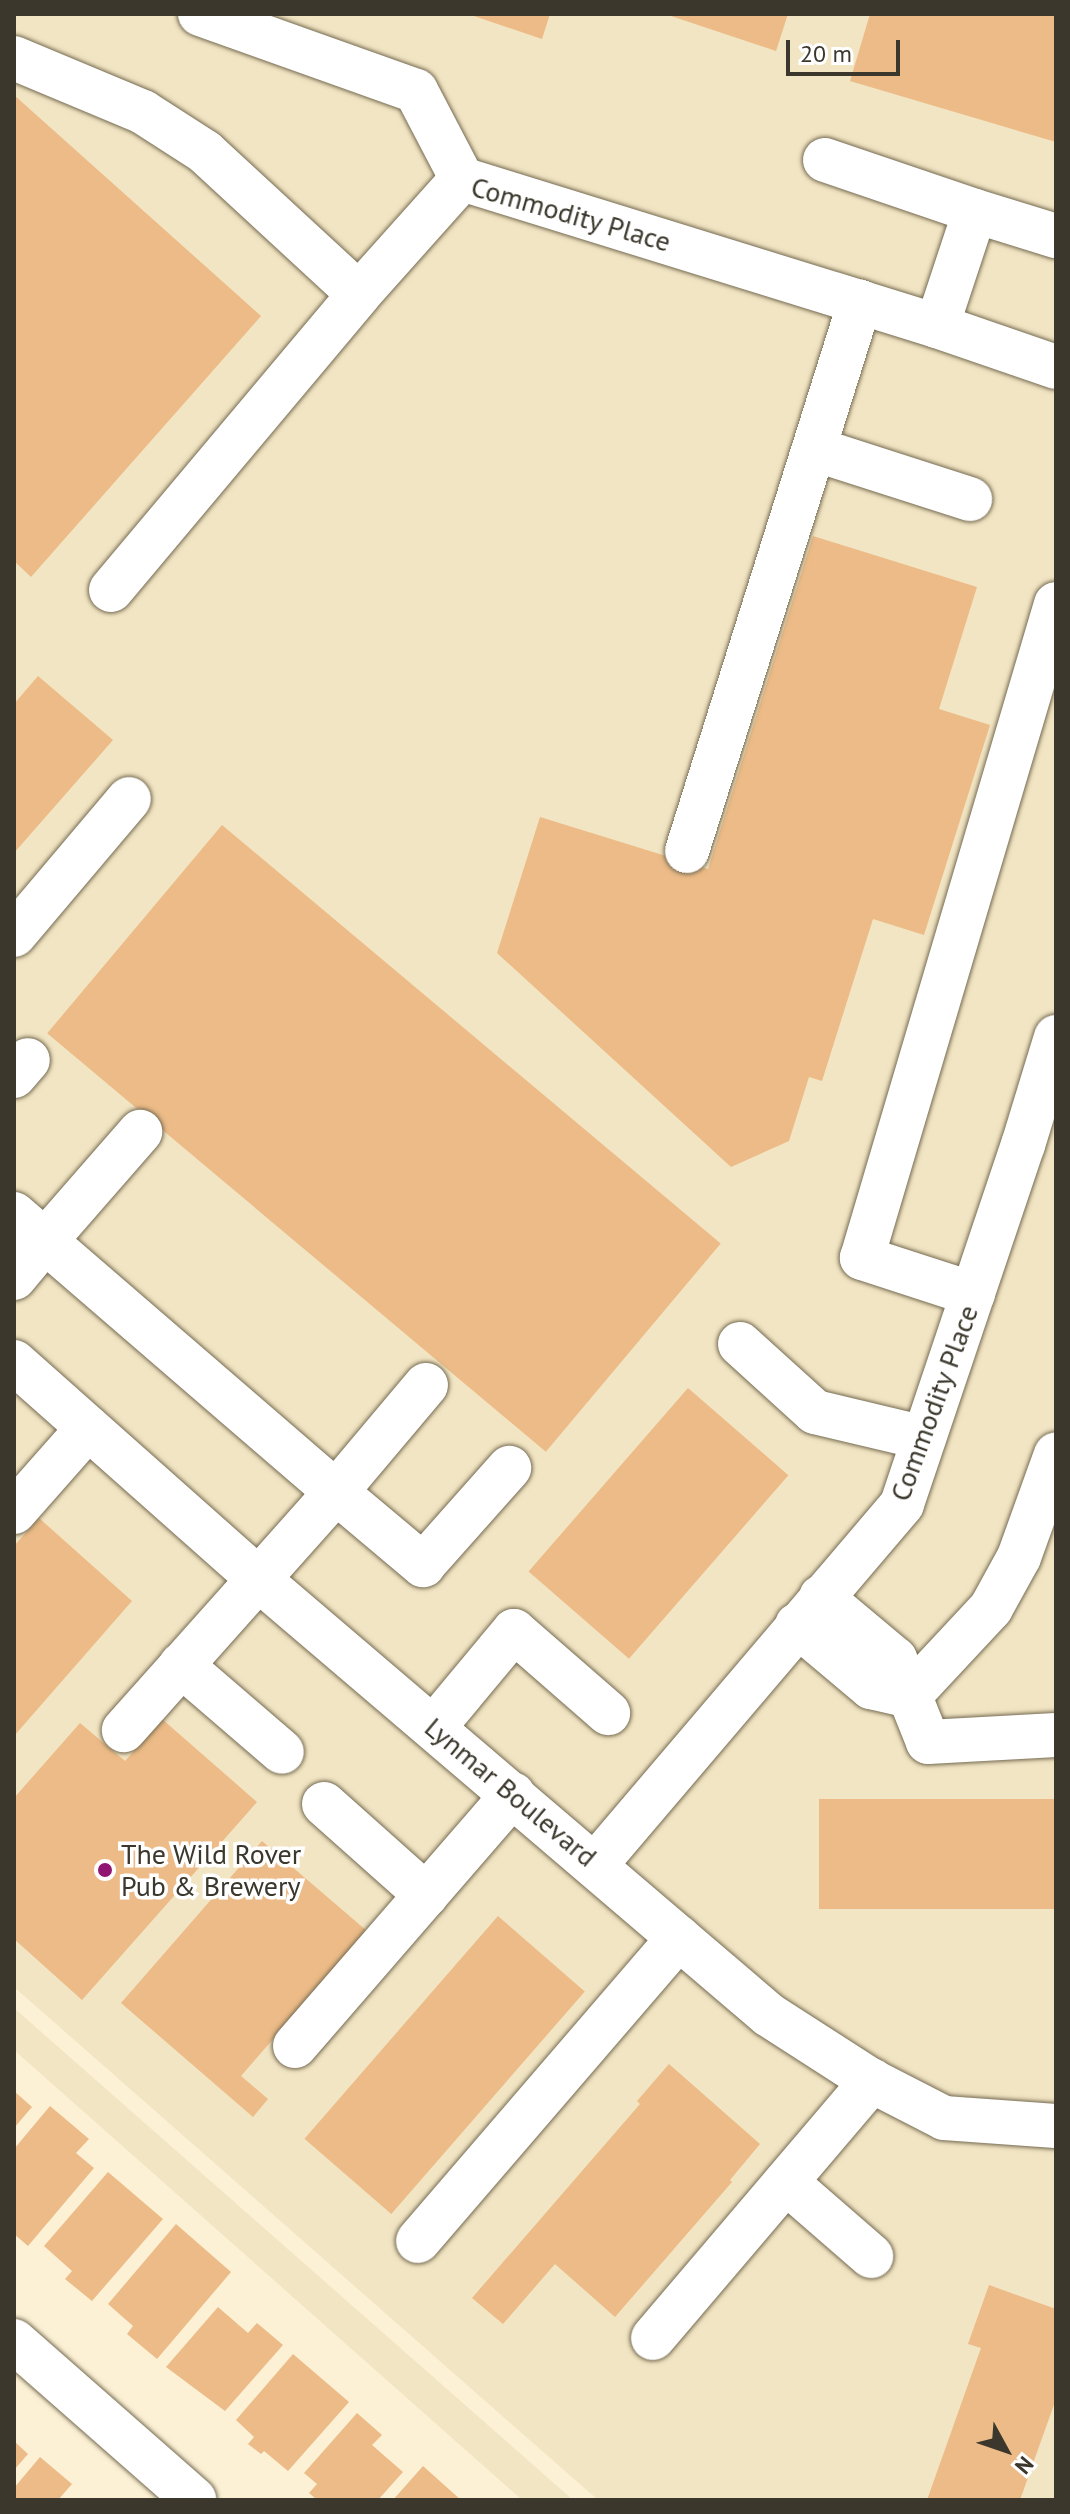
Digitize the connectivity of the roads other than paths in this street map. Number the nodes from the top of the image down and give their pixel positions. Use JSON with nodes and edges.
{"nodes":[{"id":1,"x":200,"y":14,"type":"edge"},
{"id":2,"x":14,"y":58,"type":"edge"},
{"id":3,"x":825,"y":160,"type":"dead end"},
{"id":4,"x":462,"y":179,"type":"junction"},
{"id":5,"x":975,"y":211,"type":"junction"},
{"id":6,"x":1056,"y":236,"type":"edge"},
{"id":7,"x":359,"y":294,"type":"junction"},
{"id":8,"x":860,"y":302,"type":"junction"},
{"id":9,"x":937,"y":326,"type":"junction"},
{"id":10,"x":1056,"y":367,"type":"edge"},
{"id":11,"x":814,"y":449,"type":"junction"},
{"id":12,"x":970,"y":499,"type":"dead end"},
{"id":13,"x":111,"y":590,"type":"dead end"},
{"id":14,"x":1056,"y":604,"type":"edge"},
{"id":15,"x":129,"y":799,"type":"dead end"},
{"id":16,"x":687,"y":851,"type":"dead end"},
{"id":17,"x":14,"y":935,"type":"edge"},
{"id":18,"x":1056,"y":1037,"type":"edge"},
{"id":19,"x":140,"y":1132,"type":"dead end"},
{"id":20,"x":1040,"y":1149,"type":"edge"},
{"id":21,"x":30,"y":1227,"type":"edge"},
{"id":22,"x":14,"y":1278,"type":"edge"},
{"id":23,"x":973,"y":1294,"type":"junction"},
{"id":24,"x":740,"y":1344,"type":"dead end"},
{"id":25,"x":14,"y":1362,"type":"edge"},
{"id":26,"x":426,"y":1385,"type":"dead end"},
{"id":27,"x":88,"y":1428,"type":"junction"},
{"id":28,"x":924,"y":1438,"type":"junction"},
{"id":29,"x":1056,"y":1454,"type":"edge"},
{"id":30,"x":509,"y":1468,"type":"dead end"},
{"id":31,"x":336,"y":1492,"type":"junction"},
{"id":32,"x":14,"y":1512,"type":"edge"},
{"id":33,"x":257,"y":1578,"type":"junction"},
{"id":34,"x":809,"y":1611,"type":"junction"},
{"id":35,"x":181,"y":1665,"type":"junction"},
{"id":36,"x":909,"y":1696,"type":"junction"},
{"id":37,"x":608,"y":1713,"type":"dead end"},
{"id":38,"x":434,"y":1727,"type":"junction"},
{"id":39,"x":124,"y":1730,"type":"dead end"},
{"id":40,"x":1056,"y":1735,"type":"edge"},
{"id":41,"x":282,"y":1752,"type":"dead end"},
{"id":42,"x":513,"y":1794,"type":"junction"},
{"id":43,"x":324,"y":1804,"type":"dead end"},
{"id":44,"x":596,"y":1864,"type":"junction"},
{"id":45,"x":426,"y":1895,"type":"junction"},
{"id":46,"x":679,"y":1938,"type":"junction"},
{"id":47,"x":295,"y":2046,"type":"dead end"},
{"id":48,"x":872,"y":2081,"type":"junction"},
{"id":49,"x":1056,"y":2126,"type":"edge"},
{"id":50,"x":786,"y":2182,"type":"junction"},
{"id":51,"x":418,"y":2241,"type":"dead end"},
{"id":52,"x":871,"y":2256,"type":"dead end"},
{"id":53,"x":653,"y":2338,"type":"dead end"},
{"id":54,"x":14,"y":2341,"type":"edge"},
{"id":55,"x":194,"y":2500,"type":"edge"}],
"edges":[{"from":1,"to":4,"type":"street"},
{"from":2,"to":7,"type":"street"},
{"from":3,"to":5,"type":"street"},
{"from":4,"to":7,"type":"street","name":"Commodity Place"},
{"from":4,"to":8,"type":"street","name":"Commodity Place"},
{"from":5,"to":6,"type":"street"},
{"from":5,"to":9,"type":"street"},
{"from":7,"to":13,"type":"street","name":"Commodity Place"},
{"from":8,"to":9,"type":"street","name":"Commodity Place"},
{"from":8,"to":11,"type":"street"},
{"from":9,"to":10,"type":"street","name":"Commodity Place"},
{"from":11,"to":12,"type":"street"},
{"from":11,"to":16,"type":"street"},
{"from":14,"to":23,"type":"street"},
{"from":15,"to":17,"type":"street"},
{"from":18,"to":20,"type":"street","name":"Commodity Place"},
{"from":19,"to":21,"type":"street"},
{"from":20,"to":23,"type":"street","name":"Commodity Place"},
{"from":21,"to":22,"type":"street"},
{"from":21,"to":31,"type":"street"},
{"from":23,"to":28,"type":"street","name":"Commodity Place"},
{"from":24,"to":28,"type":"street"},
{"from":25,"to":27,"type":"street","name":"Lynmar Boulevard"},
{"from":26,"to":31,"type":"street"},
{"from":27,"to":32,"type":"street"},
{"from":27,"to":33,"type":"street","name":"Lynmar Boulevard"},
{"from":28,"to":34,"type":"street","name":"Commodity Place"},
{"from":29,"to":36,"type":"street"},
{"from":30,"to":31,"type":"street"},
{"from":31,"to":33,"type":"street"},
{"from":33,"to":35,"type":"street"},
{"from":33,"to":38,"type":"street","name":"Lynmar Boulevard"},
{"from":34,"to":36,"type":"street"},
{"from":34,"to":44,"type":"street","name":"Commodity Place"},
{"from":35,"to":39,"type":"street"},
{"from":35,"to":41,"type":"street"},
{"from":36,"to":40,"type":"street"},
{"from":37,"to":38,"type":"street"},
{"from":38,"to":42,"type":"street","name":"Lynmar Boulevard"},
{"from":42,"to":44,"type":"street","name":"Lynmar Boulevard"},
{"from":42,"to":45,"type":"street"},
{"from":43,"to":45,"type":"street"},
{"from":44,"to":46,"type":"street","name":"Lynmar Boulevard"},
{"from":45,"to":47,"type":"street"},
{"from":46,"to":48,"type":"street","name":"Lynmar Boulevard"},
{"from":46,"to":51,"type":"street"},
{"from":48,"to":49,"type":"street","name":"Lynmar Boulevard"},
{"from":48,"to":50,"type":"street"},
{"from":50,"to":52,"type":"street"},
{"from":50,"to":53,"type":"street"},
{"from":54,"to":55,"type":"street"}]}
